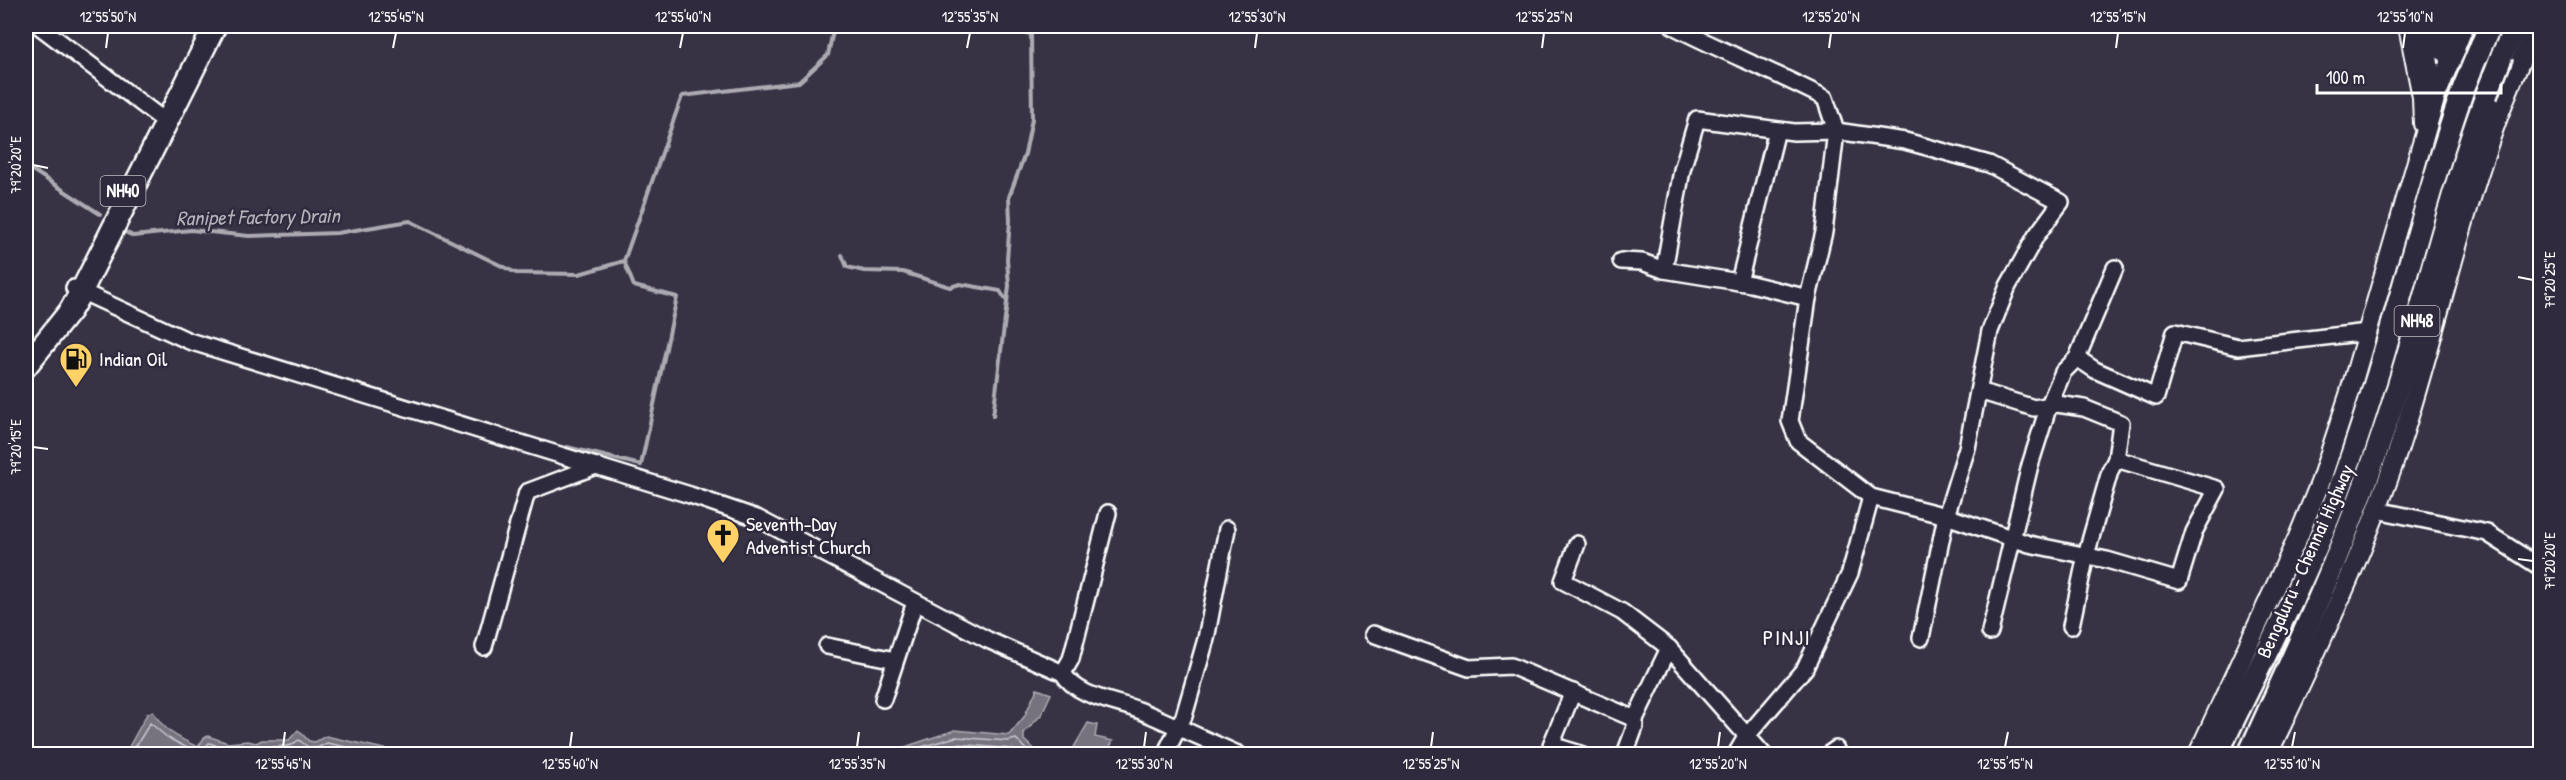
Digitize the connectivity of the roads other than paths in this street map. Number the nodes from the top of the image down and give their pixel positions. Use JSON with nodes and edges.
{"nodes":[{"id":1,"x":39,"y":26,"type":"edge"},
{"id":2,"x":205,"y":26,"type":"edge"},
{"id":3,"x":215,"y":26,"type":"edge"},
{"id":4,"x":1673,"y":26,"type":"edge"},
{"id":5,"x":2408,"y":26,"type":"edge"},
{"id":6,"x":2421,"y":26,"type":"edge"},
{"id":7,"x":2442,"y":26,"type":"edge"},
{"id":8,"x":2464,"y":26,"type":"edge"},
{"id":9,"x":2490,"y":26,"type":"edge"},
{"id":10,"x":2516,"y":26,"type":"edge"},
{"id":11,"x":2537,"y":26,"type":"edge"},
{"id":12,"x":2452,"y":56,"type":"junction"},
{"id":13,"x":2511,"y":86,"type":"junction"},
{"id":14,"x":2434,"y":104,"type":"junction"},
{"id":15,"x":162,"y":119,"type":"junction"},
{"id":16,"x":1777,"y":130,"type":"junction"},
{"id":17,"x":1836,"y":131,"type":"junction"},
{"id":18,"x":2422,"y":146,"type":"junction"},
{"id":19,"x":1621,"y":261,"type":"dead end"},
{"id":20,"x":2115,"y":267,"type":"dead end"},
{"id":21,"x":1664,"y":270,"type":"junction"},
{"id":22,"x":1739,"y":282,"type":"junction"},
{"id":23,"x":77,"y":289,"type":"junction"},
{"id":24,"x":1808,"y":298,"type":"junction"},
{"id":25,"x":2368,"y":332,"type":"junction"},
{"id":26,"x":26,"y":348,"type":"edge"},
{"id":27,"x":2077,"y":358,"type":"junction"},
{"id":28,"x":26,"y":366,"type":"edge"},
{"id":29,"x":1979,"y":391,"type":"junction"},
{"id":30,"x":2049,"y":405,"type":"junction"},
{"id":31,"x":2116,"y":459,"type":"junction"},
{"id":32,"x":596,"y":466,"type":"junction"},
{"id":33,"x":1871,"y":497,"type":"junction"},
{"id":34,"x":2377,"y":510,"type":"junction"},
{"id":35,"x":1108,"y":513,"type":"dead end"},
{"id":36,"x":1946,"y":516,"type":"junction"},
{"id":37,"x":1227,"y":529,"type":"dead end"},
{"id":38,"x":2013,"y":538,"type":"junction"},
{"id":39,"x":1577,"y":544,"type":"dead end"},
{"id":40,"x":2086,"y":555,"type":"junction"},
{"id":41,"x":2541,"y":567,"type":"edge"},
{"id":42,"x":915,"y":602,"type":"junction"},
{"id":43,"x":2070,"y":626,"type":"dead end"},
{"id":44,"x":1990,"y":632,"type":"dead end"},
{"id":45,"x":1373,"y":634,"type":"dead end"},
{"id":46,"x":1922,"y":638,"type":"dead end"},
{"id":47,"x":828,"y":646,"type":"dead end"},
{"id":48,"x":484,"y":647,"type":"dead end"},
{"id":49,"x":1669,"y":648,"type":"junction"},
{"id":50,"x":895,"y":660,"type":"junction"},
{"id":51,"x":1063,"y":673,"type":"junction"},
{"id":52,"x":1573,"y":692,"type":"junction"},
{"id":53,"x":883,"y":699,"type":"dead end"},
{"id":54,"x":1635,"y":719,"type":"junction"},
{"id":55,"x":1177,"y":728,"type":"junction"},
{"id":56,"x":1746,"y":737,"type":"junction"},
{"id":57,"x":1165,"y":754,"type":"edge"},
{"id":58,"x":1238,"y":754,"type":"edge"},
{"id":59,"x":1581,"y":754,"type":"edge"},
{"id":60,"x":1625,"y":754,"type":"edge"},
{"id":61,"x":1736,"y":754,"type":"edge"},
{"id":62,"x":1763,"y":754,"type":"edge"},
{"id":63,"x":2198,"y":754,"type":"edge"},
{"id":64,"x":2217,"y":754,"type":"edge"},
{"id":65,"x":2249,"y":754,"type":"edge"},
{"id":66,"x":2268,"y":754,"type":"edge"}],
"edges":[{"from":1,"to":15,"type":"street"},
{"from":2,"to":15,"type":"highway","number":"NH40"},
{"from":3,"to":15,"type":"highway","number":"NH40"},
{"from":4,"to":17,"type":"street"},
{"from":5,"to":18,"type":"main road"},
{"from":6,"to":12,"type":"main road"},
{"from":6,"to":14,"type":"main road"},
{"from":7,"to":12,"type":"main road"},
{"from":8,"to":12,"type":"main road"},
{"from":9,"to":64,"type":"highway","name":"Bengaluru - Chennai Highway","number":"NH48","bridge":true},
{"from":10,"to":65,"type":"highway","name":"Bengaluru - Chennai Highway","number":"NH48","bridge":true},
{"from":11,"to":13,"type":"main road"},
{"from":12,"to":13,"type":"main road"},
{"from":12,"to":14,"type":"main road"},
{"from":13,"to":34,"type":"main road"},
{"from":14,"to":18,"type":"main road"},
{"from":15,"to":23,"type":"highway","number":"NH40"},
{"from":16,"to":17,"type":"street"},
{"from":16,"to":21,"type":"street"},
{"from":16,"to":22,"type":"street"},
{"from":17,"to":24,"type":"street"},
{"from":17,"to":29,"type":"street"},
{"from":18,"to":25,"type":"main road"},
{"from":19,"to":21,"type":"street"},
{"from":20,"to":27,"type":"street"},
{"from":21,"to":22,"type":"street"},
{"from":22,"to":24,"type":"street"},
{"from":23,"to":26,"type":"highway","number":"NH40"},
{"from":23,"to":28,"type":"highway","number":"NH40"},
{"from":23,"to":32,"type":"street"},
{"from":24,"to":33,"type":"street"},
{"from":25,"to":27,"type":"street"},
{"from":25,"to":63,"type":"main road"},
{"from":27,"to":30,"type":"street"},
{"from":29,"to":30,"type":"street"},
{"from":29,"to":36,"type":"street"},
{"from":30,"to":31,"type":"street"},
{"from":30,"to":38,"type":"street"},
{"from":31,"to":40,"type":"street"},
{"from":31,"to":40,"type":"street"},
{"from":32,"to":42,"type":"street"},
{"from":32,"to":48,"type":"street"},
{"from":33,"to":36,"type":"street"},
{"from":33,"to":56,"type":"street"},
{"from":34,"to":41,"type":"street"},
{"from":34,"to":66,"type":"main road"},
{"from":35,"to":51,"type":"street"},
{"from":36,"to":38,"type":"street"},
{"from":36,"to":46,"type":"street"},
{"from":37,"to":55,"type":"street"},
{"from":38,"to":40,"type":"street"},
{"from":38,"to":44,"type":"street"},
{"from":39,"to":49,"type":"street"},
{"from":40,"to":43,"type":"street"},
{"from":42,"to":50,"type":"street"},
{"from":42,"to":51,"type":"street"},
{"from":45,"to":52,"type":"street"},
{"from":47,"to":50,"type":"street"},
{"from":49,"to":54,"type":"street"},
{"from":49,"to":56,"type":"street"},
{"from":50,"to":53,"type":"street"},
{"from":51,"to":55,"type":"street"},
{"from":52,"to":54,"type":"street"},
{"from":52,"to":59,"type":"street"},
{"from":54,"to":60,"type":"street"},
{"from":55,"to":57,"type":"street"},
{"from":55,"to":58,"type":"street"},
{"from":56,"to":61,"type":"street"},
{"from":56,"to":62,"type":"street"}]}
